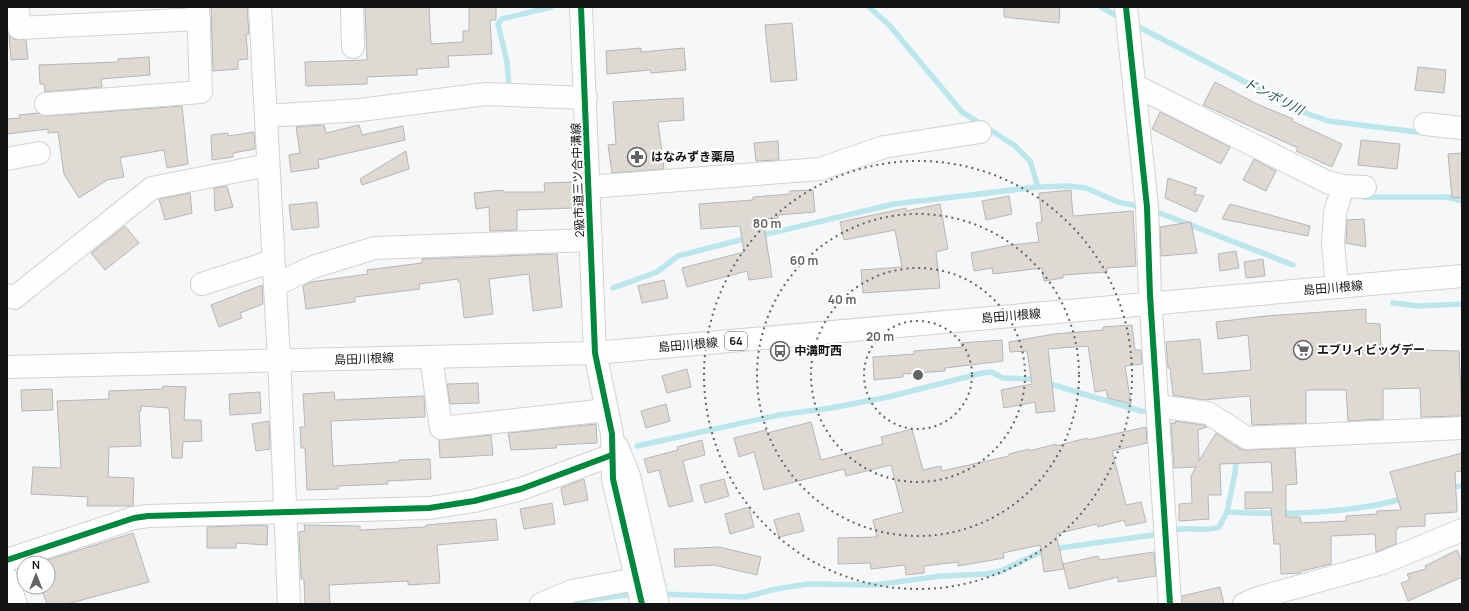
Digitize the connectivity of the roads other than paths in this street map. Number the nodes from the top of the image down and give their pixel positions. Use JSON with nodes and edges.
{"nodes":[{"id":1,"x":18,"y":7,"type":"edge"},
{"id":2,"x":260,"y":7,"type":"edge"},
{"id":3,"x":352,"y":7,"type":"edge"},
{"id":4,"x":581,"y":7,"type":"edge"},
{"id":5,"x":1123,"y":9,"type":"edge"},
{"id":6,"x":199,"y":13,"type":"edge"},
{"id":7,"x":353,"y":47,"type":"dead end"},
{"id":8,"x":1134,"y":85,"type":"junction"},
{"id":9,"x":586,"y":98,"type":"junction"},
{"id":10,"x":46,"y":104,"type":"dead end"},
{"id":11,"x":266,"y":116,"type":"junction"},
{"id":12,"x":1425,"y":124,"type":"dead end"},
{"id":13,"x":1462,"y":128,"type":"edge"},
{"id":14,"x":980,"y":132,"type":"dead end"},
{"id":15,"x":39,"y":153,"type":"dead end"},
{"id":16,"x":7,"y":159,"type":"edge"},
{"id":17,"x":268,"y":165,"type":"junction"},
{"id":18,"x":1343,"y":186,"type":"junction"},
{"id":19,"x":589,"y":187,"type":"junction"},
{"id":20,"x":1365,"y":187,"type":"dead end"},
{"id":21,"x":591,"y":240,"type":"junction"},
{"id":22,"x":273,"y":261,"type":"junction"},
{"id":23,"x":1462,"y":276,"type":"edge"},
{"id":24,"x":202,"y":284,"type":"dead end"},
{"id":25,"x":275,"y":285,"type":"junction"},
{"id":26,"x":1337,"y":287,"type":"junction"},
{"id":27,"x":7,"y":295,"type":"edge"},
{"id":28,"x":1151,"y":304,"type":"junction"},
{"id":29,"x":595,"y":353,"type":"junction"},
{"id":30,"x":432,"y":357,"type":"junction"},
{"id":31,"x":279,"y":361,"type":"junction"},
{"id":32,"x":7,"y":367,"type":"edge"},
{"id":33,"x":1158,"y":406,"type":"junction"},
{"id":34,"x":607,"y":410,"type":"junction"},
{"id":35,"x":1462,"y":428,"type":"edge"},
{"id":36,"x":612,"y":434,"type":"junction"},
{"id":37,"x":612,"y":455,"type":"junction"},
{"id":38,"x":285,"y":512,"type":"junction"},
{"id":39,"x":1462,"y":530,"type":"edge"},
{"id":40,"x":7,"y":560,"type":"edge"},
{"id":41,"x":7,"y":579,"type":"edge"},
{"id":42,"x":636,"y":579,"type":"junction"},
{"id":43,"x":16,"y":604,"type":"edge"},
{"id":44,"x":289,"y":604,"type":"edge"},
{"id":45,"x":540,"y":604,"type":"edge"},
{"id":46,"x":642,"y":604,"type":"edge"},
{"id":47,"x":658,"y":604,"type":"edge"},
{"id":48,"x":1170,"y":604,"type":"edge"},
{"id":49,"x":1244,"y":604,"type":"edge"}],
"edges":[{"from":1,"to":6,"type":"street"},
{"from":2,"to":11,"type":"street"},
{"from":3,"to":7,"type":"street"},
{"from":4,"to":9,"type":"street","name":"2級市道三ツ合中溝線"},
{"from":5,"to":8,"type":"street"},
{"from":6,"to":10,"type":"street"},
{"from":8,"to":18,"type":"street"},
{"from":8,"to":28,"type":"street"},
{"from":9,"to":11,"type":"street"},
{"from":9,"to":19,"type":"street","name":"2級市道三ツ合中溝線"},
{"from":11,"to":17,"type":"street"},
{"from":12,"to":13,"type":"street"},
{"from":14,"to":19,"type":"street"},
{"from":15,"to":16,"type":"street"},
{"from":17,"to":22,"type":"street"},
{"from":17,"to":27,"type":"street"},
{"from":18,"to":20,"type":"street"},
{"from":18,"to":26,"type":"street"},
{"from":19,"to":21,"type":"street","name":"2級市道三ツ合中溝線"},
{"from":21,"to":25,"type":"street"},
{"from":21,"to":29,"type":"street","name":"2級市道三ツ合中溝線"},
{"from":22,"to":24,"type":"street"},
{"from":22,"to":25,"type":"street"},
{"from":23,"to":26,"type":"street","name":"島田川根線","number":"64"},
{"from":25,"to":31,"type":"street"},
{"from":26,"to":28,"type":"street","name":"島田川根線","number":"64"},
{"from":28,"to":29,"type":"street","name":"島田川根線","number":"64"},
{"from":28,"to":33,"type":"street"},
{"from":29,"to":30,"type":"street","name":"島田川根線","number":"64"},
{"from":29,"to":34,"type":"street","name":"2級市道三ツ合中溝線"},
{"from":30,"to":31,"type":"street","name":"島田川根線","number":"64"},
{"from":30,"to":34,"type":"street"},
{"from":31,"to":32,"type":"street","name":"島田川根線","number":"64"},
{"from":31,"to":38,"type":"street"},
{"from":33,"to":35,"type":"street"},
{"from":33,"to":48,"type":"street"},
{"from":34,"to":36,"type":"street","name":"2級市道三ツ合中溝線"},
{"from":36,"to":37,"type":"street"},
{"from":36,"to":47,"type":"street"},
{"from":37,"to":38,"type":"street"},
{"from":37,"to":42,"type":"street"},
{"from":38,"to":40,"type":"street"},
{"from":38,"to":44,"type":"street"},
{"from":39,"to":49,"type":"street"},
{"from":41,"to":43,"type":"street"},
{"from":42,"to":45,"type":"street"},
{"from":42,"to":46,"type":"street"}]}
